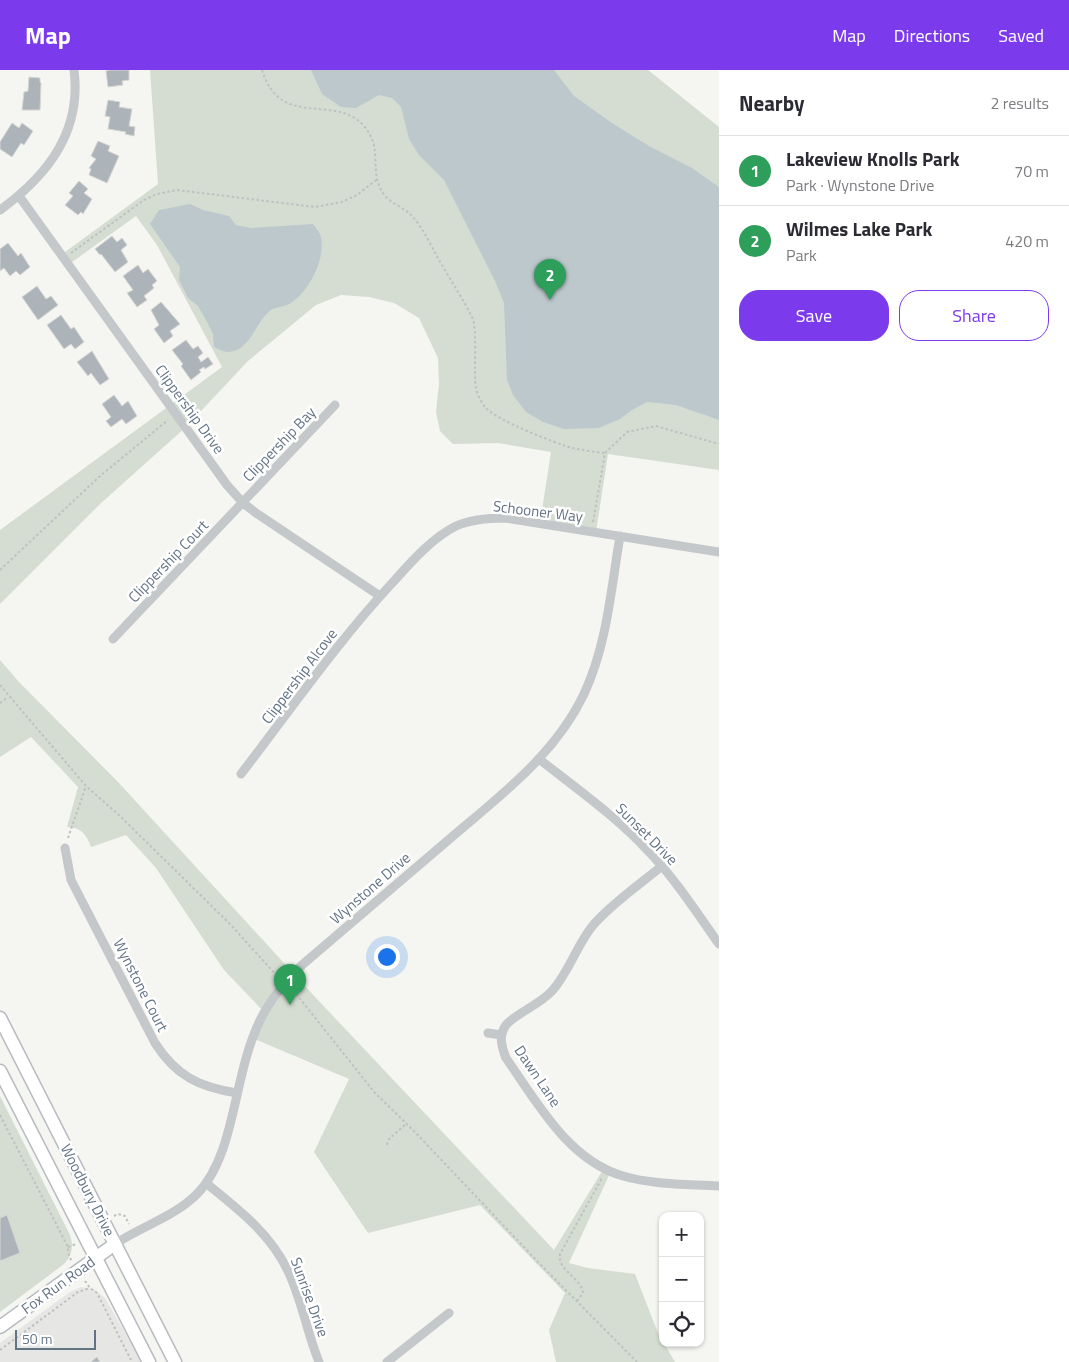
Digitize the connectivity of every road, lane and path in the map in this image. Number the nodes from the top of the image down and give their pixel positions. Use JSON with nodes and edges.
{"nodes":[{"id":1,"x":74,"y":70,"type":"edge"},
{"id":2,"x":262,"y":70,"type":"edge"},
{"id":3,"x":376,"y":180,"type":"junction"},
{"id":4,"x":19,"y":196,"type":"junction"},
{"id":5,"x":0,"y":210,"type":"edge"},
{"id":6,"x":64,"y":259,"type":"junction"},
{"id":7,"x":335,"y":405,"type":"dead end"},
{"id":8,"x":176,"y":414,"type":"junction"},
{"id":9,"x":719,"y":444,"type":"edge"},
{"id":10,"x":605,"y":454,"type":"junction"},
{"id":11,"x":243,"y":503,"type":"junction"},
{"id":12,"x":592,"y":532,"type":"junction"},
{"id":13,"x":620,"y":536,"type":"junction"},
{"id":14,"x":719,"y":552,"type":"edge"},
{"id":15,"x":0,"y":570,"type":"edge"},
{"id":16,"x":380,"y":596,"type":"junction"},
{"id":17,"x":113,"y":639,"type":"dead end"},
{"id":18,"x":0,"y":685,"type":"edge"},
{"id":19,"x":9,"y":696,"type":"junction"},
{"id":20,"x":0,"y":703,"type":"edge"},
{"id":21,"x":540,"y":759,"type":"junction"},
{"id":22,"x":242,"y":774,"type":"dead end"},
{"id":23,"x":86,"y":786,"type":"junction"},
{"id":24,"x":65,"y":848,"type":"joint"},
{"id":25,"x":662,"y":866,"type":"junction"},
{"id":26,"x":719,"y":944,"type":"edge"},
{"id":27,"x":278,"y":977,"type":"dead end"},
{"id":28,"x":292,"y":990,"type":"dead end"},
{"id":29,"x":0,"y":1018,"type":"edge"},
{"id":30,"x":488,"y":1033,"type":"dead end"},
{"id":31,"x":501,"y":1035,"type":"junction"},
{"id":32,"x":0,"y":1071,"type":"edge"},
{"id":33,"x":237,"y":1093,"type":"junction"},
{"id":34,"x":0,"y":1115,"type":"edge"},
{"id":35,"x":406,"y":1124,"type":"junction"},
{"id":36,"x":387,"y":1145,"type":"dead end"},
{"id":37,"x":607,"y":1170,"type":"junction"},
{"id":38,"x":206,"y":1182,"type":"junction"},
{"id":39,"x":719,"y":1186,"type":"edge"},
{"id":40,"x":115,"y":1244,"type":"junction"},
{"id":41,"x":69,"y":1257,"type":"dead end"},
{"id":42,"x":96,"y":1258,"type":"junction"},
{"id":43,"x":577,"y":1301,"type":"junction"},
{"id":44,"x":449,"y":1314,"type":"dead end"},
{"id":45,"x":0,"y":1327,"type":"edge"},
{"id":46,"x":0,"y":1350,"type":"edge"},
{"id":47,"x":132,"y":1362,"type":"edge"},
{"id":48,"x":149,"y":1362,"type":"edge"},
{"id":49,"x":175,"y":1362,"type":"edge"},
{"id":50,"x":319,"y":1362,"type":"edge"},
{"id":51,"x":387,"y":1362,"type":"edge"},
{"id":52,"x":637,"y":1362,"type":"edge"}],
"edges":[{"from":1,"to":4,"type":"street"},
{"from":2,"to":3,"type":"path"},
{"from":3,"to":6,"type":"path"},
{"from":3,"to":10,"type":"path"},
{"from":4,"to":5,"type":"street"},
{"from":4,"to":6,"type":"street","name":"Clippership Drive"},
{"from":6,"to":8,"type":"street","name":"Clippership Drive"},
{"from":7,"to":11,"type":"street","name":"Clippership Bay"},
{"from":8,"to":11,"type":"street","name":"Clippership Drive"},
{"from":8,"to":15,"type":"path"},
{"from":9,"to":10,"type":"path"},
{"from":10,"to":12,"type":"path"},
{"from":11,"to":16,"type":"street","name":"Clippership Drive"},
{"from":11,"to":17,"type":"street","name":"Clippership Court"},
{"from":12,"to":13,"type":"street","name":"Schooner Way"},
{"from":12,"to":16,"type":"street","name":"Schooner Way"},
{"from":13,"to":14,"type":"street","name":"Schooner Way"},
{"from":13,"to":21,"type":"street","name":"Wynstone Drive"},
{"from":16,"to":22,"type":"street","name":"Clippership Alcove"},
{"from":18,"to":19,"type":"path"},
{"from":19,"to":20,"type":"path"},
{"from":19,"to":23,"type":"path"},
{"from":21,"to":25,"type":"street","name":"Sunset Drive"},
{"from":21,"to":33,"type":"street","name":"Wynstone Drive"},
{"from":23,"to":24,"type":"path"},
{"from":23,"to":27,"type":"path"},
{"from":24,"to":33,"type":"street","name":"Wynstone Court"},
{"from":25,"to":26,"type":"street","name":"Sunset Drive"},
{"from":25,"to":31,"type":"street","name":"Dawn Lane"},
{"from":28,"to":35,"type":"path"},
{"from":29,"to":40,"type":"main road","name":"Woodbury Drive"},
{"from":30,"to":31,"type":"street"},
{"from":31,"to":37,"type":"street","name":"Dawn Lane"},
{"from":32,"to":42,"type":"main road","name":"Woodbury Drive"},
{"from":33,"to":38,"type":"street","name":"Wynstone Drive"},
{"from":34,"to":41,"type":"path"},
{"from":35,"to":36,"type":"path"},
{"from":35,"to":43,"type":"path"},
{"from":37,"to":39,"type":"street","name":"Dawn Lane"},
{"from":37,"to":43,"type":"path"},
{"from":38,"to":40,"type":"street","name":"Wynstone Drive"},
{"from":38,"to":50,"type":"street","name":"Sunrise Drive"},
{"from":40,"to":42,"type":"main road","name":"Fox Run Road"},
{"from":40,"to":49,"type":"main road","name":"Woodbury Drive"},
{"from":42,"to":45,"type":"main road","name":"Fox Run Road"},
{"from":42,"to":48,"type":"main road","name":"Woodbury Drive"},
{"from":43,"to":52,"type":"path"},
{"from":44,"to":51,"type":"street"},
{"from":46,"to":47,"type":"path"}]}
